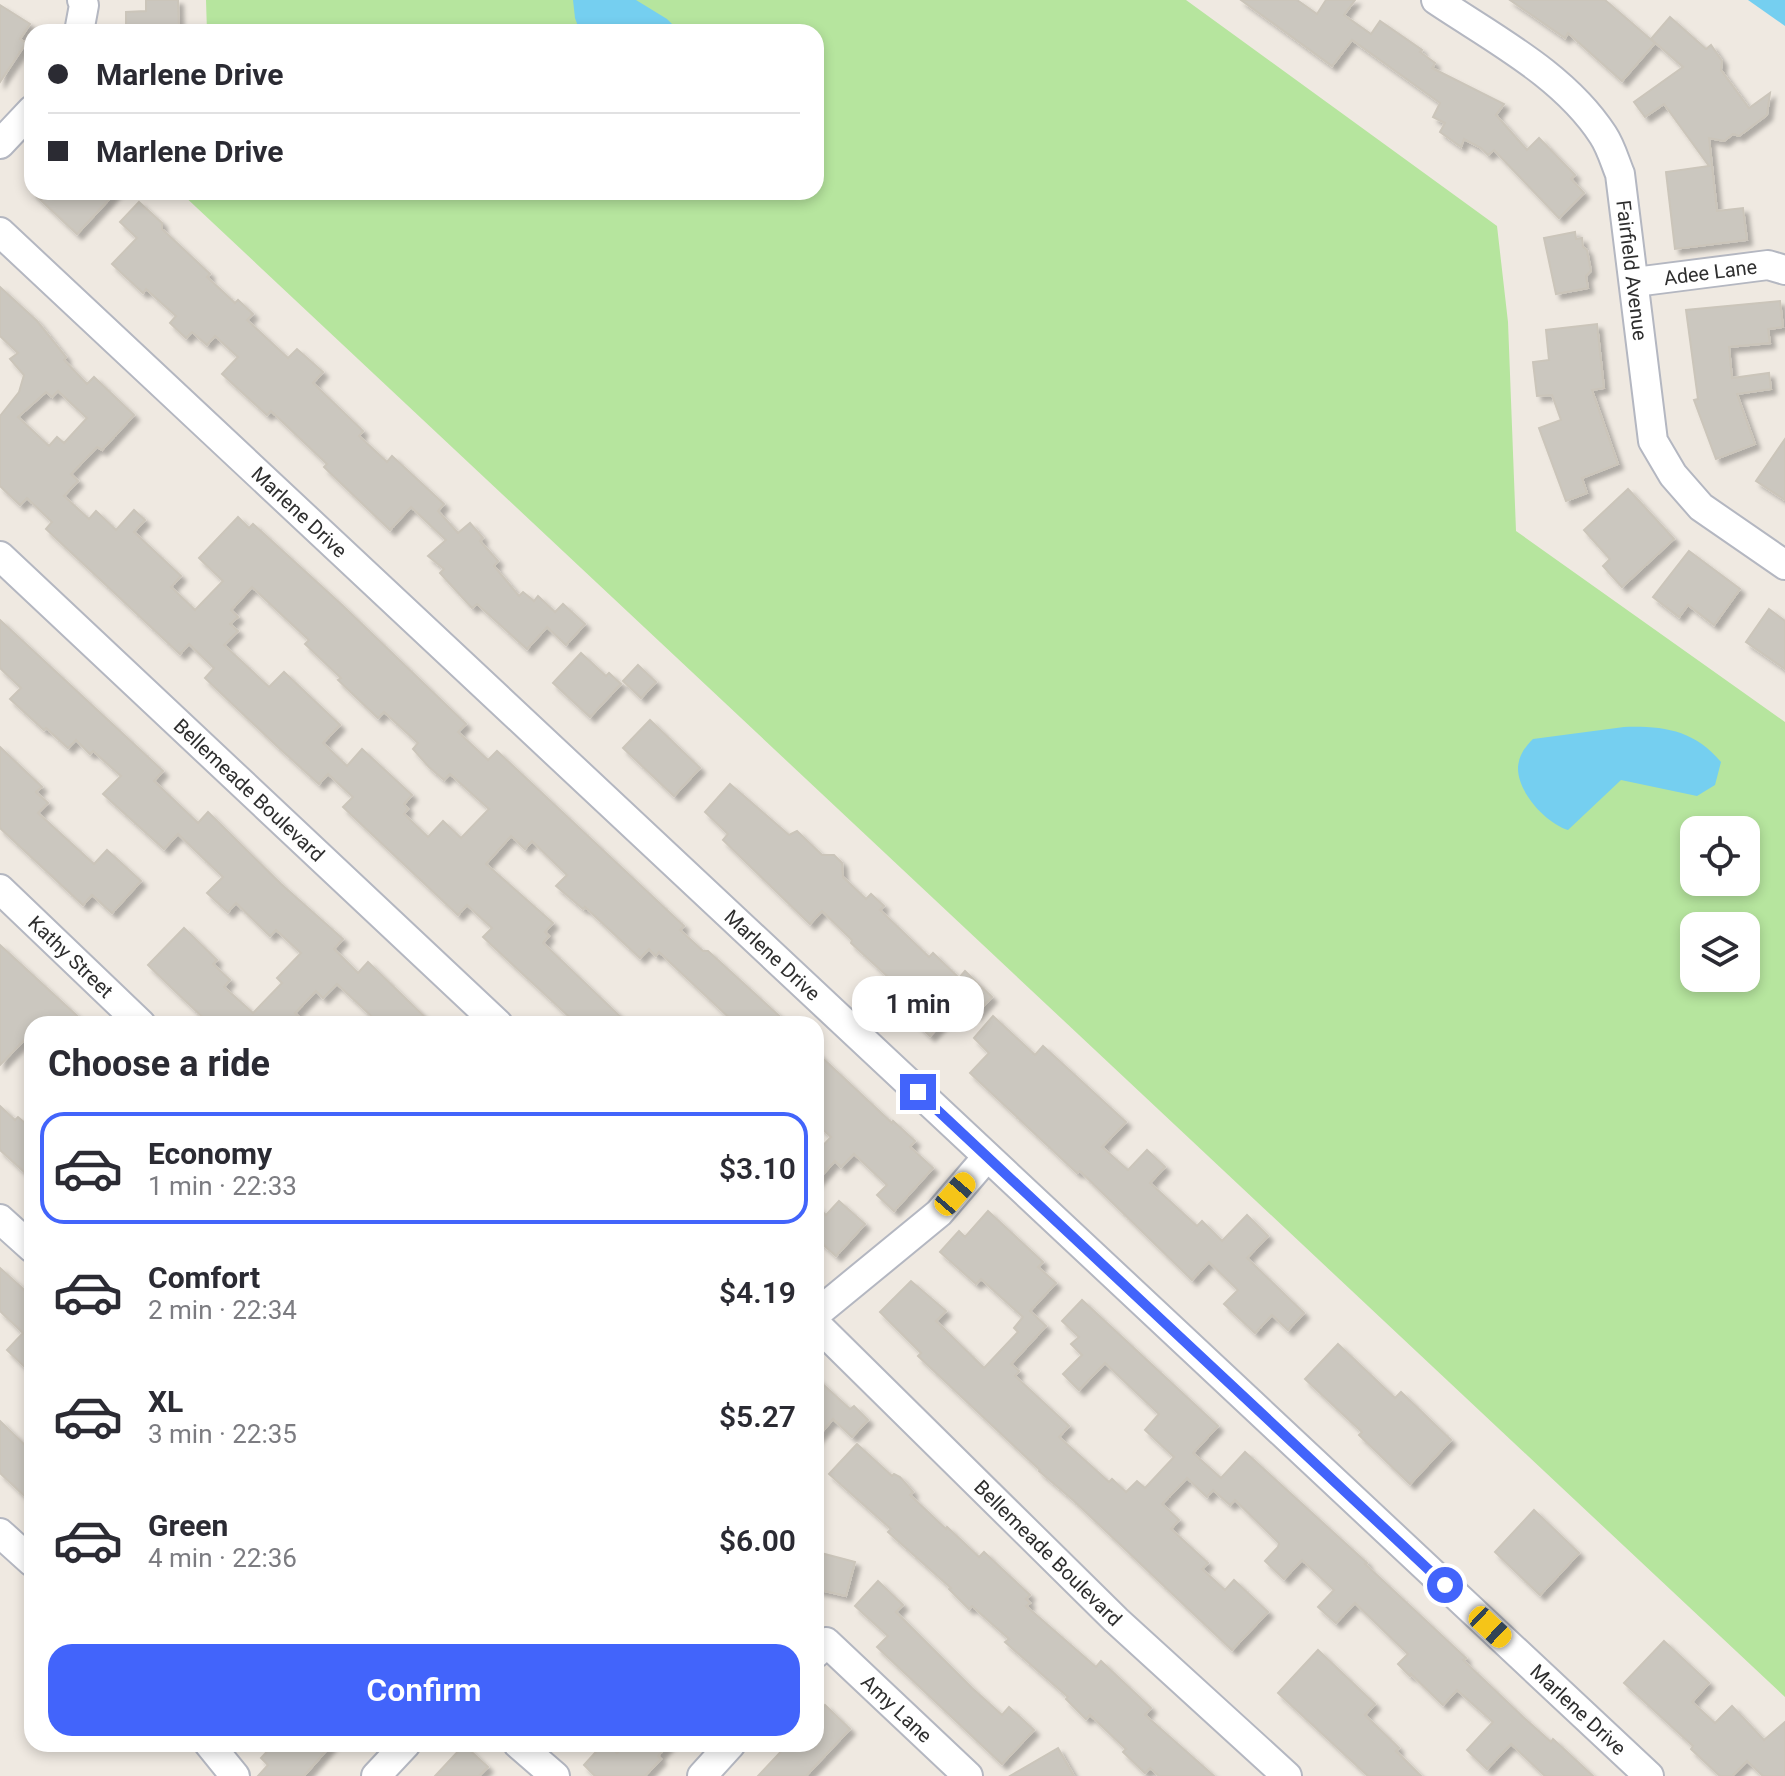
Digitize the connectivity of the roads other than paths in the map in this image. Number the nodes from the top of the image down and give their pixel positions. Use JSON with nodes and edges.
{"nodes":[{"id":1,"x":82,"y":0,"type":"edge"},
{"id":2,"x":1436,"y":0,"type":"edge"},
{"id":3,"x":80,"y":24,"type":"edge"},
{"id":4,"x":24,"y":118,"type":"edge"},
{"id":5,"x":0,"y":144,"type":"edge"},
{"id":6,"x":0,"y":232,"type":"edge"},
{"id":7,"x":1785,"y":270,"type":"edge"},
{"id":8,"x":1635,"y":282,"type":"junction"},
{"id":9,"x":0,"y":556,"type":"edge"},
{"id":10,"x":1785,"y":565,"type":"edge"},
{"id":11,"x":0,"y":889,"type":"edge"},
{"id":12,"x":133,"y":1016,"type":"edge"},
{"id":13,"x":490,"y":1016,"type":"edge"},
{"id":14,"x":987,"y":1157,"type":"junction"},
{"id":15,"x":0,"y":1219,"type":"edge"},
{"id":16,"x":24,"y":1241,"type":"edge"},
{"id":17,"x":824,"y":1307,"type":"edge"},
{"id":18,"x":824,"y":1332,"type":"edge"},
{"id":19,"x":0,"y":1533,"type":"edge"},
{"id":20,"x":24,"y":1555,"type":"edge"},
{"id":21,"x":824,"y":1650,"type":"edge"},
{"id":22,"x":216,"y":1752,"type":"edge"},
{"id":23,"x":398,"y":1752,"type":"edge"},
{"id":24,"x":527,"y":1752,"type":"edge"},
{"id":25,"x":724,"y":1752,"type":"edge"},
{"id":26,"x":235,"y":1776,"type":"edge"},
{"id":27,"x":376,"y":1776,"type":"edge"},
{"id":28,"x":555,"y":1776,"type":"edge"},
{"id":29,"x":702,"y":1776,"type":"edge"},
{"id":30,"x":968,"y":1776,"type":"edge"},
{"id":31,"x":1287,"y":1776,"type":"edge"},
{"id":32,"x":1649,"y":1776,"type":"edge"}],
"edges":[{"from":1,"to":3,"type":"street"},
{"from":2,"to":8,"type":"street","name":"Fairfield Avenue"},
{"from":4,"to":5,"type":"street"},
{"from":6,"to":14,"type":"street","name":"Marlene Drive"},
{"from":7,"to":8,"type":"street","name":"Adee Lane"},
{"from":8,"to":10,"type":"street","name":"Fairfield Avenue"},
{"from":9,"to":13,"type":"street","name":"Bellemeade Boulevard"},
{"from":11,"to":12,"type":"street","name":"Kathy Street"},
{"from":14,"to":17,"type":"street"},
{"from":14,"to":32,"type":"street","name":"Marlene Drive"},
{"from":15,"to":16,"type":"street"},
{"from":18,"to":31,"type":"street","name":"Bellemeade Boulevard"},
{"from":19,"to":20,"type":"street"},
{"from":21,"to":30,"type":"street","name":"Amy Lane"},
{"from":22,"to":26,"type":"street"},
{"from":23,"to":27,"type":"street"},
{"from":24,"to":28,"type":"street"},
{"from":25,"to":29,"type":"street"}]}
